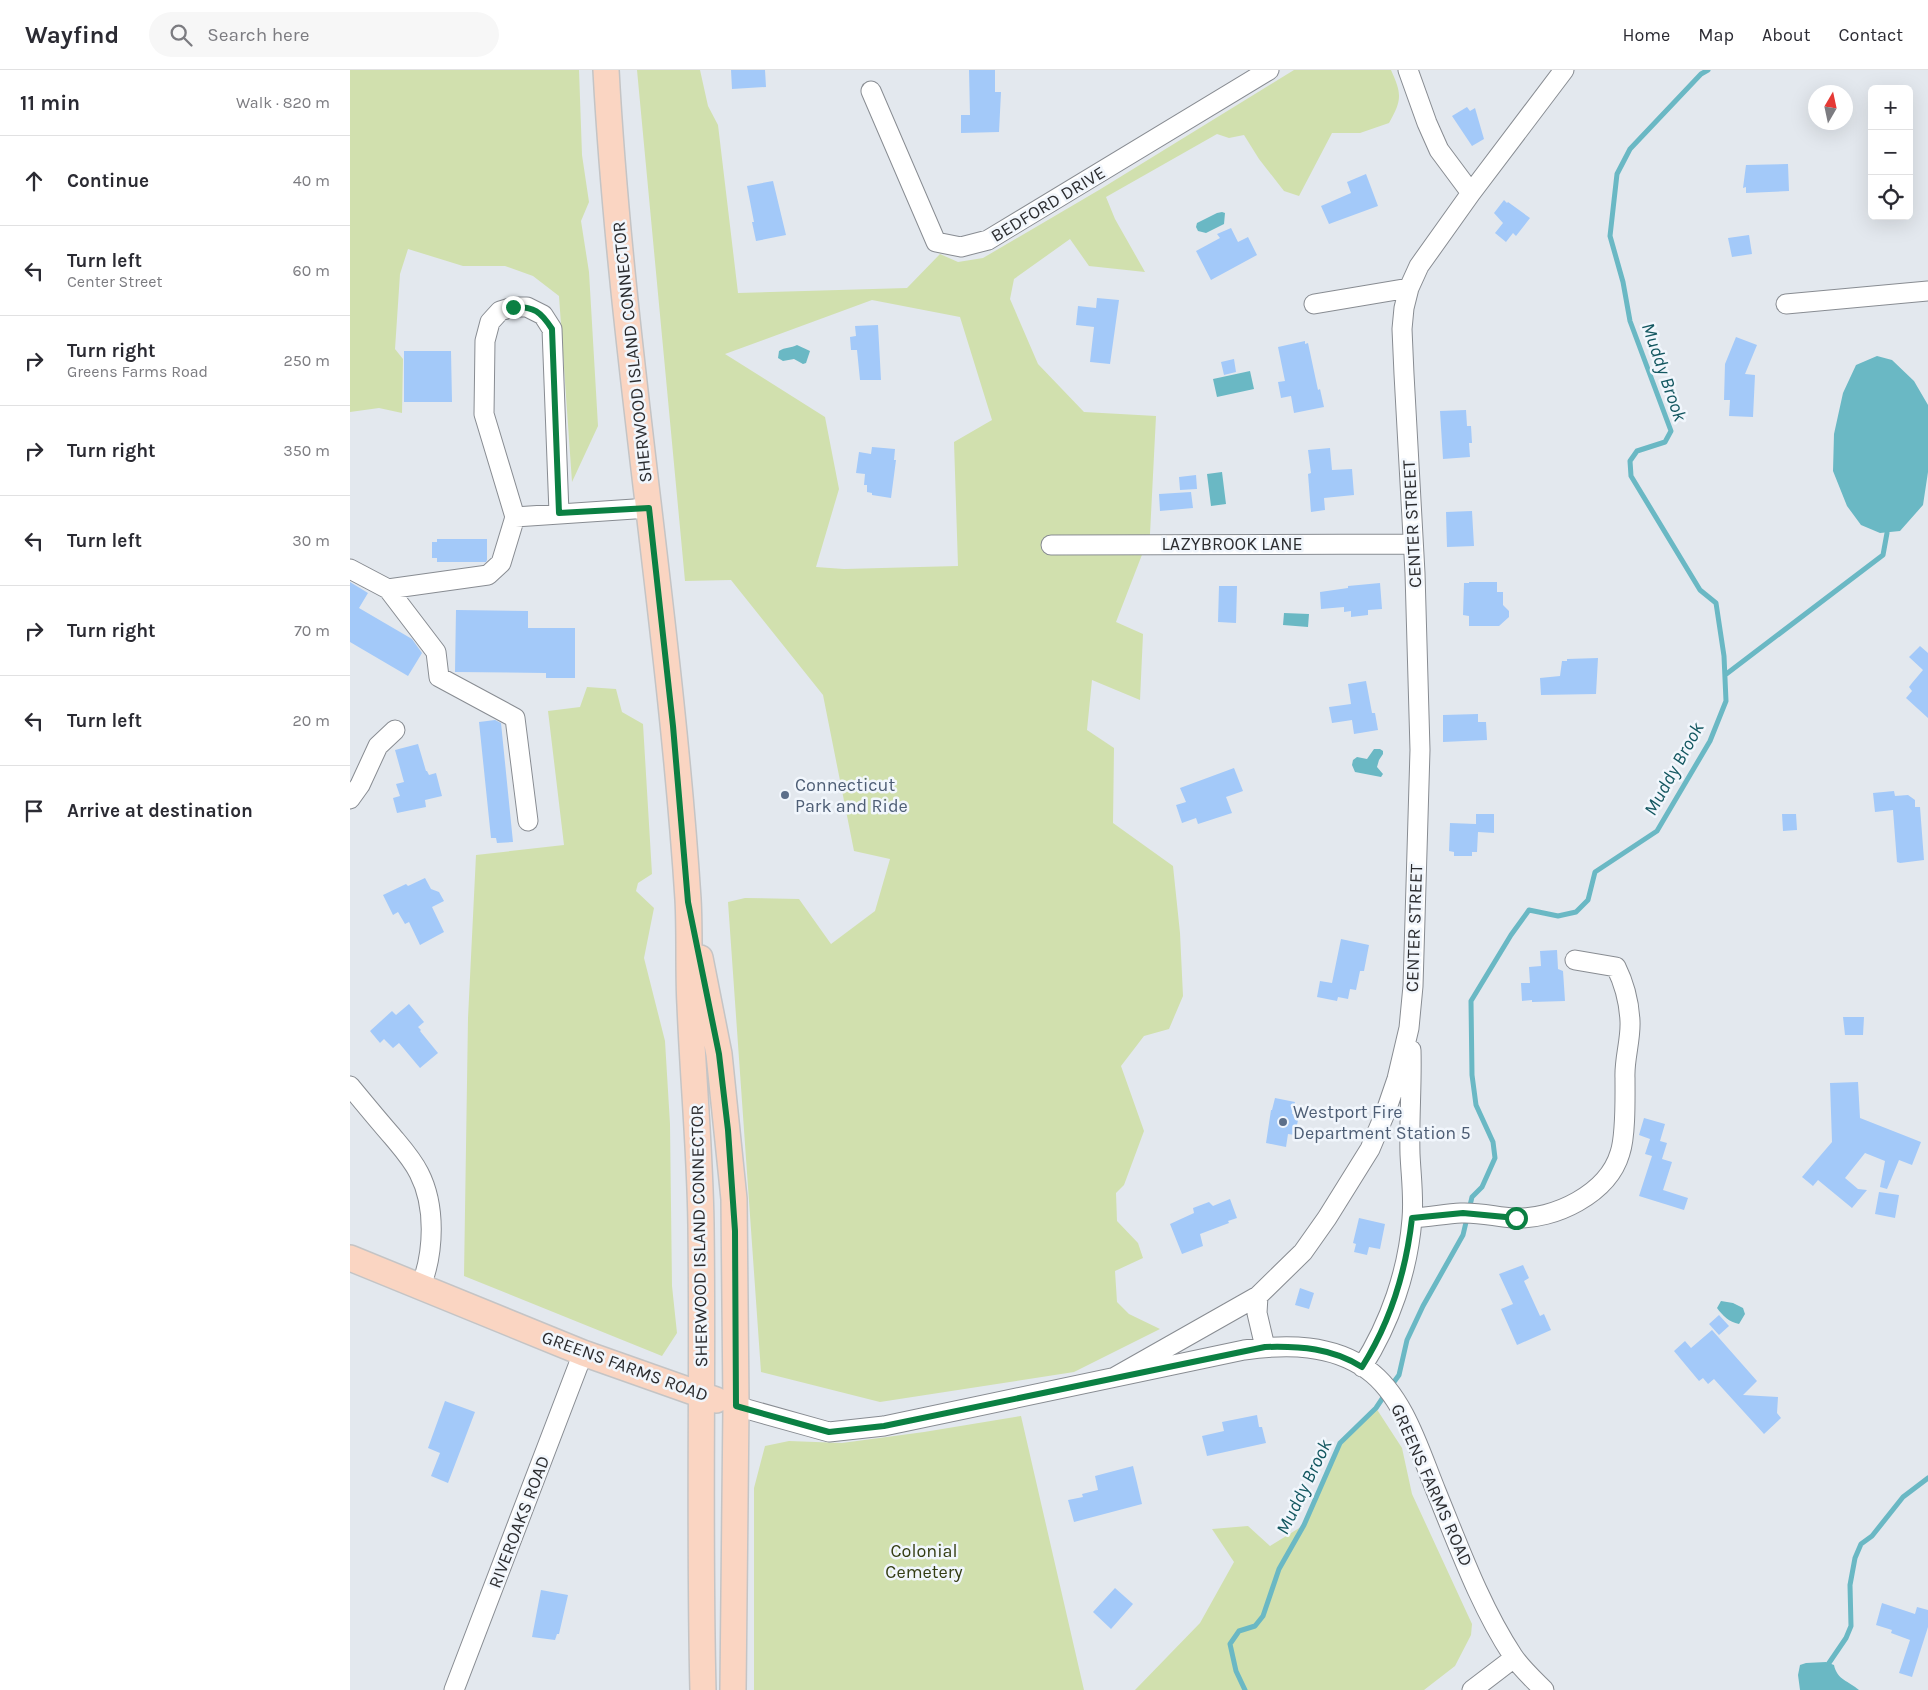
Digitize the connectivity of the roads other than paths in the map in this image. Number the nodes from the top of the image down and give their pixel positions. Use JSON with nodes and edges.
{"nodes":[{"id":1,"x":606,"y":70,"type":"edge"},
{"id":2,"x":1269,"y":70,"type":"edge"},
{"id":3,"x":1408,"y":70,"type":"edge"},
{"id":4,"x":1564,"y":70,"type":"edge"},
{"id":5,"x":871,"y":91,"type":"dead end"},
{"id":6,"x":1471,"y":193,"type":"junction"},
{"id":7,"x":1409,"y":288,"type":"junction"},
{"id":8,"x":1928,"y":291,"type":"edge"},
{"id":9,"x":1314,"y":304,"type":"dead end"},
{"id":10,"x":1786,"y":304,"type":"dead end"},
{"id":11,"x":649,"y":508,"type":"junction"},
{"id":12,"x":559,"y":513,"type":"junction"},
{"id":13,"x":515,"y":517,"type":"junction"},
{"id":14,"x":1413,"y":544,"type":"junction"},
{"id":15,"x":1051,"y":545,"type":"dead end"},
{"id":16,"x":350,"y":569,"type":"edge"},
{"id":17,"x":388,"y":589,"type":"junction"},
{"id":18,"x":395,"y":730,"type":"dead end"},
{"id":19,"x":350,"y":799,"type":"edge"},
{"id":20,"x":528,"y":821,"type":"dead end"},
{"id":21,"x":688,"y":902,"type":"junction"},
{"id":22,"x":1575,"y":960,"type":"dead end"},
{"id":23,"x":1409,"y":1028,"type":"junction"},
{"id":24,"x":350,"y":1086,"type":"edge"},
{"id":25,"x":1412,"y":1218,"type":"junction"},
{"id":26,"x":350,"y":1258,"type":"edge"},
{"id":27,"x":421,"y":1286,"type":"junction"},
{"id":28,"x":1258,"y":1296,"type":"junction"},
{"id":29,"x":1265,"y":1347,"type":"junction"},
{"id":30,"x":583,"y":1353,"type":"junction"},
{"id":31,"x":1362,"y":1367,"type":"junction"},
{"id":32,"x":1115,"y":1377,"type":"junction"},
{"id":33,"x":703,"y":1396,"type":"junction"},
{"id":34,"x":736,"y":1406,"type":"junction"},
{"id":35,"x":1514,"y":1658,"type":"junction"},
{"id":36,"x":454,"y":1690,"type":"edge"},
{"id":37,"x":702,"y":1690,"type":"edge"},
{"id":38,"x":733,"y":1690,"type":"edge"},
{"id":39,"x":1472,"y":1690,"type":"edge"},
{"id":40,"x":1544,"y":1690,"type":"edge"}],
"edges":[{"from":1,"to":11,"type":"main road","name":"SHERWOOD ISLAND CONNECTOR"},
{"from":2,"to":5,"type":"street","name":"BEDFORD DRIVE"},
{"from":3,"to":6,"type":"street"},
{"from":4,"to":6,"type":"street","name":"CENTER STREET"},
{"from":6,"to":7,"type":"street","name":"CENTER STREET"},
{"from":7,"to":9,"type":"street"},
{"from":7,"to":14,"type":"street","name":"CENTER STREET"},
{"from":8,"to":10,"type":"street"},
{"from":11,"to":12,"type":"street"},
{"from":11,"to":21,"type":"main road","name":"SHERWOOD ISLAND CONNECTOR"},
{"from":12,"to":13,"type":"street"},
{"from":12,"to":13,"type":"street"},
{"from":13,"to":17,"type":"street"},
{"from":14,"to":15,"type":"street","name":"LAZYBROOK LANE"},
{"from":14,"to":23,"type":"street","name":"CENTER STREET"},
{"from":16,"to":17,"type":"street"},
{"from":17,"to":20,"type":"street"},
{"from":18,"to":19,"type":"street"},
{"from":21,"to":33,"type":"main road","name":"SHERWOOD ISLAND CONNECTOR"},
{"from":21,"to":34,"type":"main road","name":"SHERWOOD ISLAND CONNECTOR"},
{"from":22,"to":25,"type":"street"},
{"from":23,"to":25,"type":"street","name":"CENTER STREET"},
{"from":23,"to":28,"type":"street","name":"CENTER STREET"},
{"from":24,"to":27,"type":"street"},
{"from":25,"to":31,"type":"street","name":"CENTER STREET"},
{"from":26,"to":27,"type":"main road","name":"GREENS FARMS ROAD"},
{"from":27,"to":30,"type":"main road","name":"GREENS FARMS ROAD"},
{"from":28,"to":29,"type":"street"},
{"from":28,"to":32,"type":"street","name":"CENTER STREET"},
{"from":29,"to":31,"type":"street","name":"GREENS FARMS ROAD"},
{"from":29,"to":32,"type":"street","name":"GREENS FARMS ROAD"},
{"from":30,"to":33,"type":"main road","name":"GREENS FARMS ROAD"},
{"from":30,"to":36,"type":"street","name":"RIVEROAKS ROAD"},
{"from":31,"to":35,"type":"street","name":"GREENS FARMS ROAD"},
{"from":32,"to":34,"type":"street","name":"GREENS FARMS ROAD"},
{"from":33,"to":34,"type":"main road","name":"GREENS FARMS ROAD"},
{"from":33,"to":37,"type":"main road","name":"SHERWOOD ISLAND CONNECTOR"},
{"from":34,"to":38,"type":"main road","name":"SHERWOOD ISLAND CONNECTOR"},
{"from":35,"to":39,"type":"street"},
{"from":35,"to":40,"type":"street","name":"GREENS FARMS ROAD"}]}
